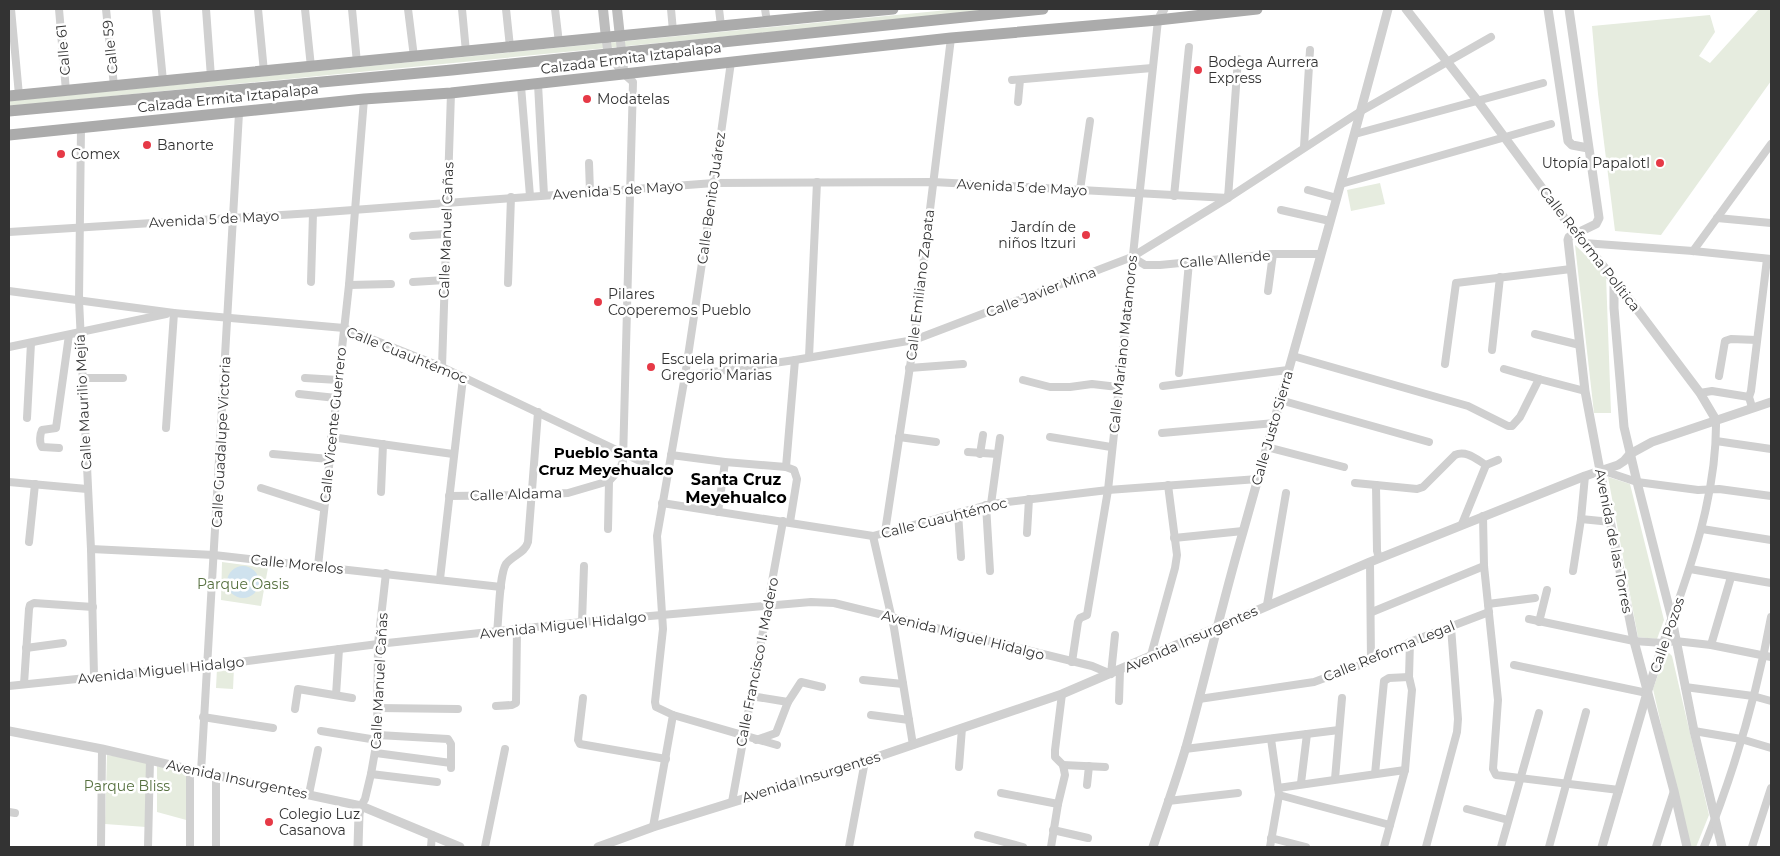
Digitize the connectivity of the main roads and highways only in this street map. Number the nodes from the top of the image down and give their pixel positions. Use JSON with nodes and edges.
{"nodes":[{"id":1,"x":604,"y":9,"type":"edge"},
{"id":2,"x":617,"y":9,"type":"edge"},
{"id":3,"x":893,"y":9,"type":"edge"},
{"id":4,"x":1043,"y":9,"type":"edge"},
{"id":5,"x":1257,"y":9,"type":"edge"},
{"id":6,"x":871,"y":10,"type":"edge"},
{"id":7,"x":820,"y":12,"type":"edge"},
{"id":8,"x":620,"y":36,"type":"junction"},
{"id":9,"x":606,"y":38,"type":"junction"},
{"id":10,"x":12,"y":94,"type":"edge"},
{"id":11,"x":9,"y":111,"type":"edge"},
{"id":12,"x":9,"y":135,"type":"edge"}],
"edges":[{"from":1,"to":9,"type":"main road"},
{"from":2,"to":8,"type":"main road"},
{"from":3,"to":6,"type":"main road","name":"Calzada Ermita Iztapalapa"},
{"from":4,"to":11,"type":"main road","name":"Calzada Ermita Iztapalapa"},
{"from":5,"to":12,"type":"main road","name":"Calzada Ermita Iztapalapa"},
{"from":6,"to":7,"type":"main road","name":"Calzada Ermita Iztapalapa"},
{"from":7,"to":8,"type":"main road","name":"Calzada Ermita Iztapalapa"},
{"from":8,"to":9,"type":"main road","name":"Calzada Ermita Iztapalapa"},
{"from":9,"to":10,"type":"main road","name":"Calzada Ermita Iztapalapa"}]}
